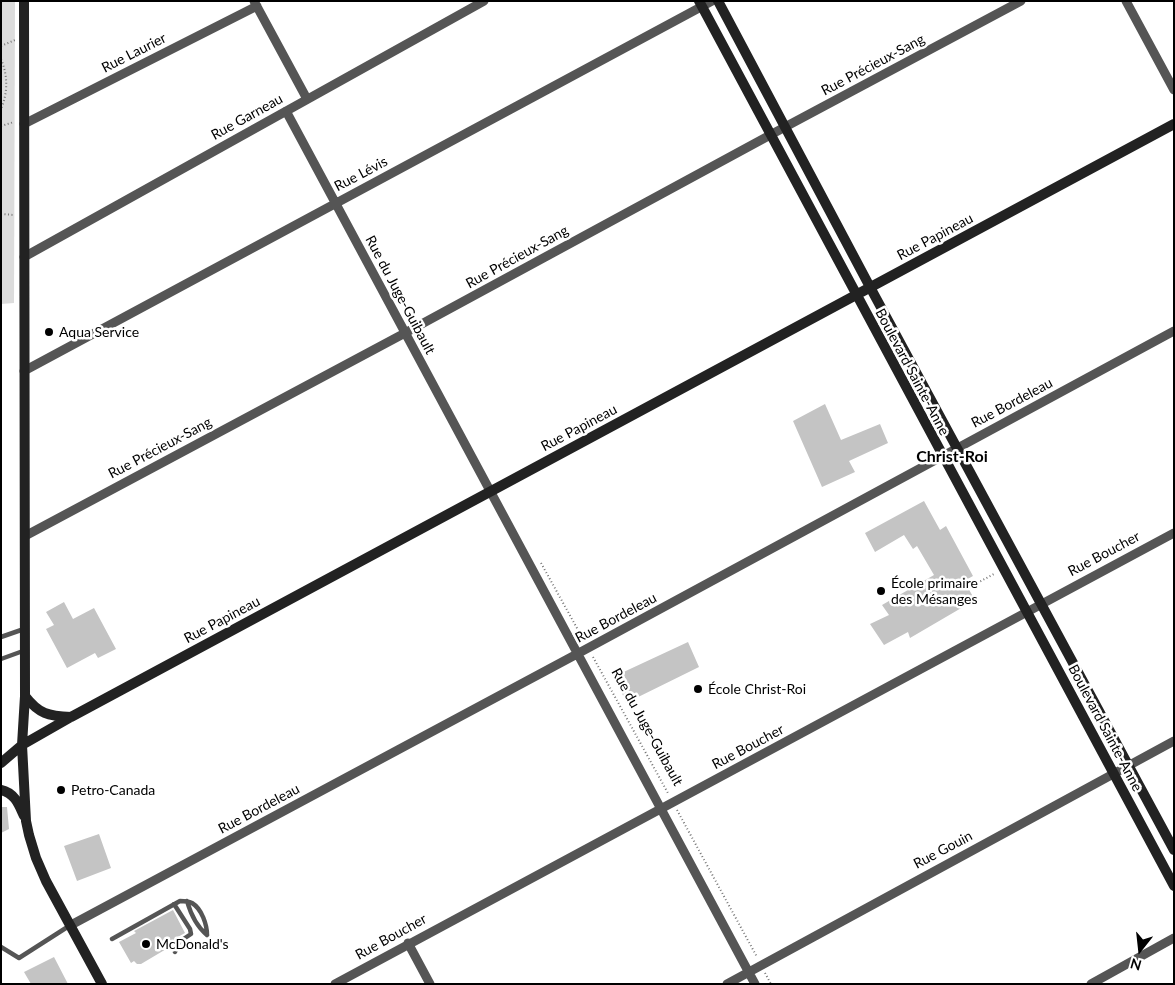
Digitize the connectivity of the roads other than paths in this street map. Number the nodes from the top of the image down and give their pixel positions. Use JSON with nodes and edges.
{"nodes":[{"id":1,"x":24,"y":1,"type":"edge"},
{"id":2,"x":484,"y":1,"type":"edge"},
{"id":3,"x":712,"y":1,"type":"edge"},
{"id":4,"x":718,"y":1,"type":"edge"},
{"id":5,"x":1022,"y":1,"type":"edge"},
{"id":6,"x":1126,"y":1,"type":"edge"},
{"id":7,"x":255,"y":4,"type":"edge"},
{"id":8,"x":700,"y":4,"type":"edge"},
{"id":9,"x":1174,"y":90,"type":"edge"},
{"id":10,"x":307,"y":100,"type":"junction"},
{"id":11,"x":286,"y":111,"type":"junction"},
{"id":12,"x":24,"y":124,"type":"junction"},
{"id":13,"x":1174,"y":124,"type":"edge"},
{"id":14,"x":785,"y":127,"type":"junction"},
{"id":15,"x":771,"y":134,"type":"junction"},
{"id":16,"x":336,"y":204,"type":"junction"},
{"id":17,"x":24,"y":257,"type":"junction"},
{"id":18,"x":870,"y":287,"type":"junction"},
{"id":19,"x":856,"y":295,"type":"junction"},
{"id":20,"x":1174,"y":331,"type":"edge"},
{"id":21,"x":405,"y":333,"type":"junction"},
{"id":22,"x":24,"y":371,"type":"junction"},
{"id":23,"x":957,"y":449,"type":"junction"},
{"id":24,"x":942,"y":457,"type":"junction"},
{"id":25,"x":490,"y":492,"type":"junction"},
{"id":26,"x":1174,"y":533,"type":"edge"},
{"id":27,"x":24,"y":536,"type":"junction"},
{"id":28,"x":1042,"y":604,"type":"junction"},
{"id":29,"x":1027,"y":612,"type":"junction"},
{"id":30,"x":25,"y":629,"type":"junction"},
{"id":31,"x":1,"y":637,"type":"edge"},
{"id":32,"x":25,"y":650,"type":"junction"},
{"id":33,"x":577,"y":654,"type":"junction"},
{"id":34,"x":1,"y":659,"type":"edge"},
{"id":35,"x":25,"y":696,"type":"junction"},
{"id":36,"x":71,"y":717,"type":"junction"},
{"id":37,"x":1174,"y":742,"type":"edge"},
{"id":38,"x":22,"y":745,"type":"junction"},
{"id":39,"x":1,"y":763,"type":"edge"},
{"id":40,"x":1129,"y":765,"type":"junction"},
{"id":41,"x":1113,"y":774,"type":"junction"},
{"id":42,"x":1,"y":790,"type":"edge"},
{"id":43,"x":660,"y":809,"type":"junction"},
{"id":44,"x":26,"y":821,"type":"junction"},
{"id":45,"x":1174,"y":850,"type":"edge"},
{"id":46,"x":1174,"y":886,"type":"edge"},
{"id":47,"x":188,"y":901,"type":"junction"},
{"id":48,"x":174,"y":904,"type":"junction"},
{"id":49,"x":71,"y":925,"type":"junction"},
{"id":50,"x":1174,"y":938,"type":"edge"},
{"id":51,"x":112,"y":939,"type":"dead end"},
{"id":52,"x":408,"y":943,"type":"junction"},
{"id":53,"x":1,"y":948,"type":"edge"},
{"id":54,"x":175,"y":952,"type":"dead end"},
{"id":55,"x":749,"y":972,"type":"junction"},
{"id":56,"x":102,"y":984,"type":"edge"},
{"id":57,"x":335,"y":984,"type":"edge"},
{"id":58,"x":430,"y":984,"type":"edge"},
{"id":59,"x":727,"y":984,"type":"edge"},
{"id":60,"x":755,"y":984,"type":"edge"},
{"id":61,"x":1091,"y":984,"type":"edge"}],
"edges":[{"from":1,"to":12,"type":"street"},
{"from":2,"to":10,"type":"street","name":"Rue Garneau"},
{"from":3,"to":8,"type":"street","name":"Rue Lévis"},
{"from":4,"to":14,"type":"street","name":"Boulevard Sainte-Anne"},
{"from":5,"to":14,"type":"street","name":"Rue Précieux-Sang"},
{"from":6,"to":9,"type":"street"},
{"from":7,"to":10,"type":"street"},
{"from":7,"to":12,"type":"street","name":"Rue Laurier"},
{"from":8,"to":15,"type":"street","name":"Boulevard Sainte-Anne"},
{"from":8,"to":16,"type":"street","name":"Rue Lévis"},
{"from":10,"to":11,"type":"street","name":"Rue Garneau"},
{"from":11,"to":16,"type":"street","name":"Rue du Juge-Guibault"},
{"from":11,"to":17,"type":"street","name":"Rue Garneau"},
{"from":12,"to":17,"type":"street"},
{"from":13,"to":18,"type":"street","name":"Rue Papineau"},
{"from":14,"to":15,"type":"street","name":"Rue Précieux-Sang"},
{"from":14,"to":18,"type":"street","name":"Boulevard Sainte-Anne"},
{"from":15,"to":19,"type":"street","name":"Boulevard Sainte-Anne"},
{"from":15,"to":21,"type":"street","name":"Rue Précieux-Sang"},
{"from":16,"to":21,"type":"street","name":"Rue du Juge-Guibault"},
{"from":16,"to":22,"type":"street","name":"Rue Lévis"},
{"from":17,"to":22,"type":"street"},
{"from":18,"to":19,"type":"street","name":"Rue Papineau"},
{"from":18,"to":23,"type":"street","name":"Boulevard Sainte-Anne"},
{"from":19,"to":24,"type":"street","name":"Boulevard Sainte-Anne"},
{"from":19,"to":25,"type":"street","name":"Rue Papineau"},
{"from":20,"to":23,"type":"street","name":"Rue Bordeleau"},
{"from":21,"to":25,"type":"street","name":"Rue du Juge-Guibault"},
{"from":21,"to":27,"type":"street","name":"Rue Précieux-Sang"},
{"from":22,"to":27,"type":"street"},
{"from":23,"to":24,"type":"street","name":"Rue Bordeleau"},
{"from":23,"to":28,"type":"street","name":"Boulevard Sainte-Anne"},
{"from":24,"to":29,"type":"street","name":"Boulevard Sainte-Anne"},
{"from":24,"to":33,"type":"street","name":"Rue Bordeleau"},
{"from":25,"to":33,"type":"street","name":"Rue du Juge-Guibault"},
{"from":25,"to":36,"type":"street","name":"Rue Papineau"},
{"from":26,"to":28,"type":"street","name":"Rue Boucher"},
{"from":27,"to":30,"type":"street"},
{"from":28,"to":29,"type":"street","name":"Rue Boucher"},
{"from":28,"to":40,"type":"street","name":"Boulevard Sainte-Anne"},
{"from":29,"to":41,"type":"street","name":"Boulevard Sainte-Anne"},
{"from":29,"to":43,"type":"street","name":"Rue Boucher"},
{"from":30,"to":31,"type":"lane"},
{"from":30,"to":32,"type":"street"},
{"from":32,"to":34,"type":"lane"},
{"from":32,"to":35,"type":"street"},
{"from":33,"to":43,"type":"street","name":"Rue du Juge-Guibault"},
{"from":33,"to":49,"type":"street","name":"Rue Bordeleau"},
{"from":35,"to":36,"type":"street"},
{"from":35,"to":38,"type":"street"},
{"from":36,"to":38,"type":"street","name":"Rue Papineau"},
{"from":37,"to":40,"type":"street","name":"Rue Gouin"},
{"from":38,"to":39,"type":"street","name":"Rue Papineau"},
{"from":38,"to":44,"type":"street"},
{"from":40,"to":41,"type":"street","name":"Rue Gouin"},
{"from":40,"to":45,"type":"street","name":"Boulevard Sainte-Anne"},
{"from":41,"to":46,"type":"street","name":"Boulevard Sainte-Anne"},
{"from":41,"to":55,"type":"street","name":"Rue Gouin"},
{"from":42,"to":44,"type":"street"},
{"from":43,"to":52,"type":"street","name":"Rue Boucher"},
{"from":43,"to":55,"type":"street","name":"Rue du Juge-Guibault"},
{"from":44,"to":49,"type":"street"},
{"from":47,"to":47,"type":"lane"},
{"from":47,"to":48,"type":"lane"},
{"from":48,"to":51,"type":"lane"},
{"from":48,"to":54,"type":"lane"},
{"from":49,"to":53,"type":"lane"},
{"from":49,"to":56,"type":"street"},
{"from":50,"to":61,"type":"street"},
{"from":52,"to":57,"type":"street","name":"Rue Boucher"},
{"from":52,"to":58,"type":"street"},
{"from":55,"to":59,"type":"street","name":"Rue Gouin"},
{"from":55,"to":60,"type":"street","name":"Rue du Juge-Guibault"}]}
